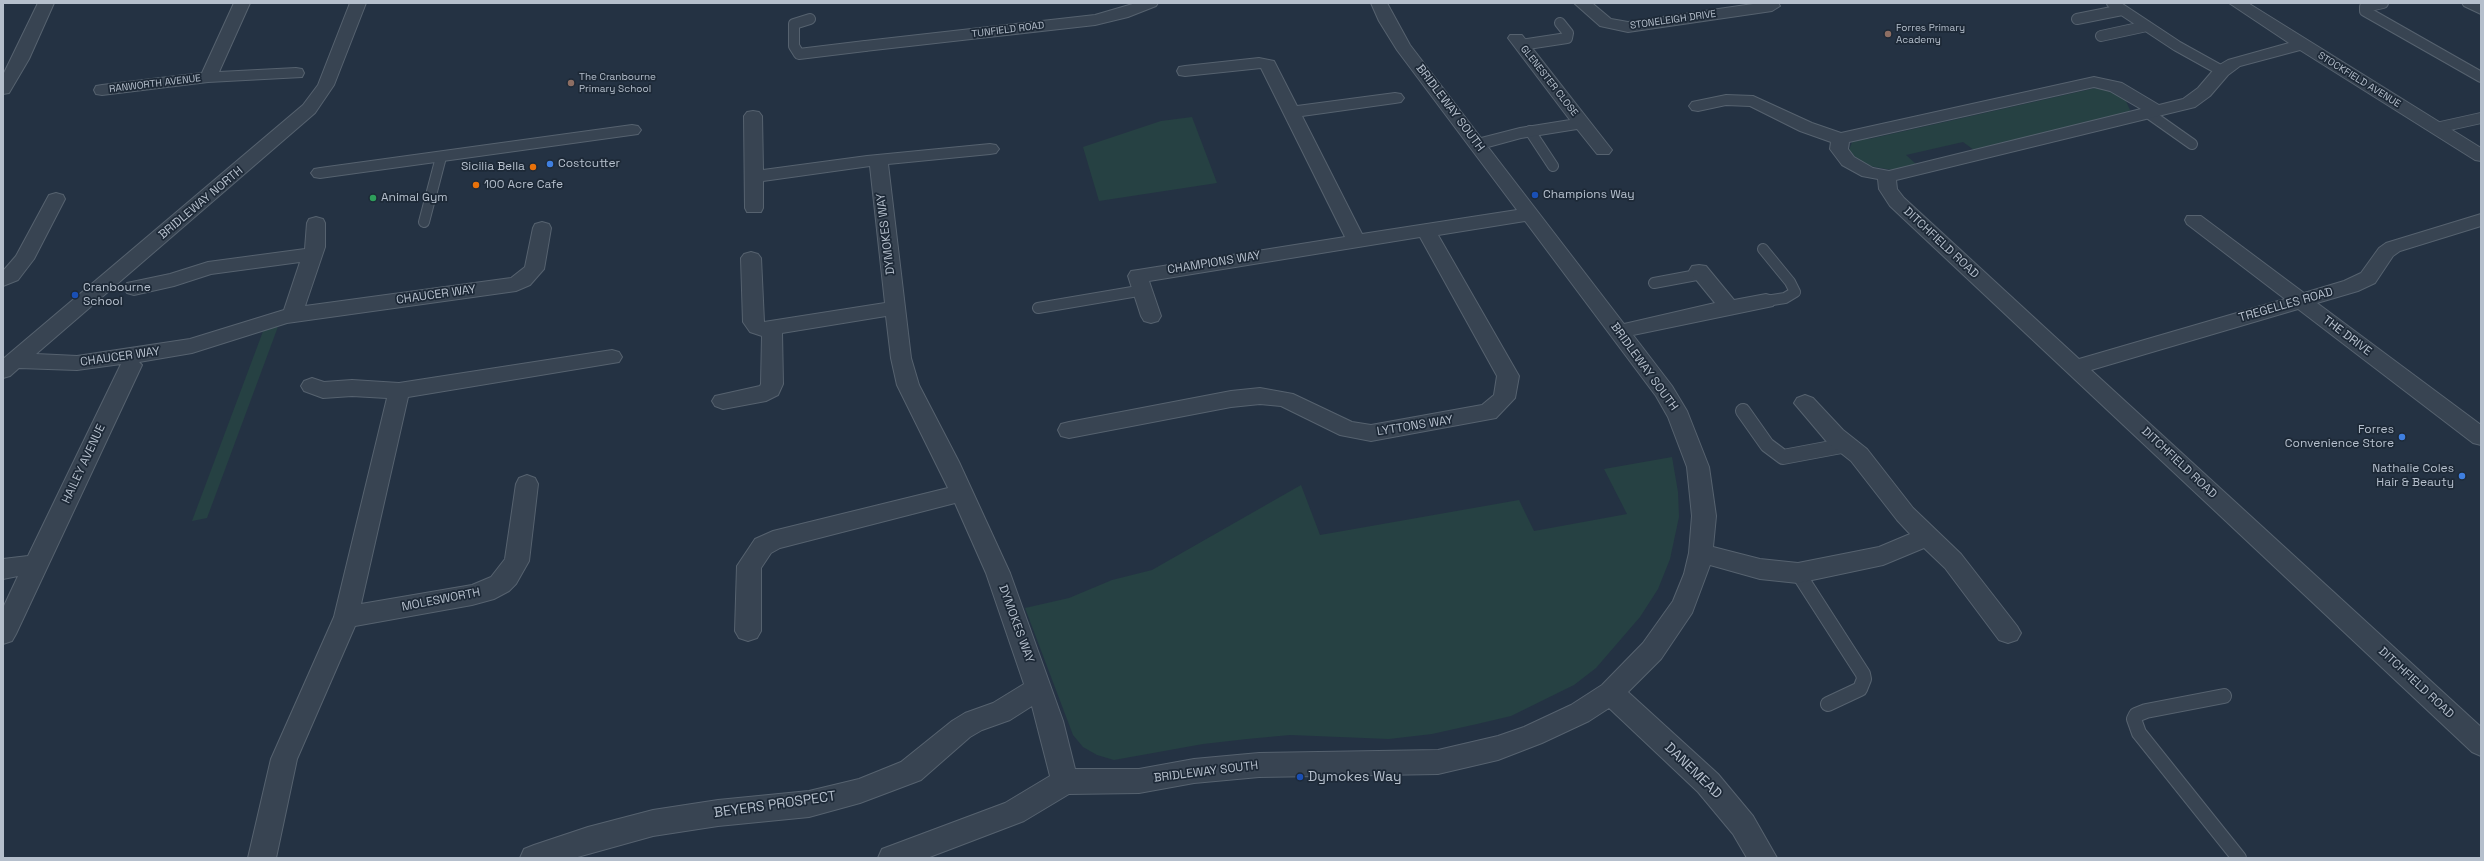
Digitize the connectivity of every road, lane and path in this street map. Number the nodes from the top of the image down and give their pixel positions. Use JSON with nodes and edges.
{"nodes":[{"id":1,"x":46,"y":3,"type":"edge"},
{"id":2,"x":242,"y":3,"type":"edge"},
{"id":3,"x":358,"y":3,"type":"edge"},
{"id":4,"x":1150,"y":3,"type":"edge"},
{"id":5,"x":1379,"y":3,"type":"edge"},
{"id":6,"x":1582,"y":3,"type":"edge"},
{"id":7,"x":2112,"y":3,"type":"edge"},
{"id":8,"x":2237,"y":3,"type":"edge"},
{"id":9,"x":2383,"y":3,"type":"edge"},
{"id":10,"x":2470,"y":3,"type":"edge"},
{"id":11,"x":1772,"y":6,"type":"dead end"},
{"id":12,"x":2481,"y":8,"type":"edge"},
{"id":13,"x":2122,"y":10,"type":"junction"},
{"id":14,"x":810,"y":19,"type":"dead end"},
{"id":15,"x":2077,"y":19,"type":"dead end"},
{"id":16,"x":1560,"y":23,"type":"dead end"},
{"id":17,"x":2147,"y":26,"type":"junction"},
{"id":18,"x":2101,"y":36,"type":"dead end"},
{"id":19,"x":1518,"y":42,"type":"joint"},
{"id":20,"x":2303,"y":44,"type":"junction"},
{"id":21,"x":865,"y":46,"type":"joint"},
{"id":22,"x":1185,"y":71,"type":"dead end"},
{"id":23,"x":2222,"y":71,"type":"junction"},
{"id":24,"x":296,"y":73,"type":"dead end"},
{"id":25,"x":208,"y":77,"type":"junction"},
{"id":26,"x":2481,"y":77,"type":"edge"},
{"id":27,"x":3,"y":89,"type":"edge"},
{"id":28,"x":102,"y":90,"type":"dead end"},
{"id":29,"x":1395,"y":98,"type":"dead end"},
{"id":30,"x":1698,"y":106,"type":"dead end"},
{"id":31,"x":1292,"y":112,"type":"junction"},
{"id":32,"x":2152,"y":112,"type":"junction"},
{"id":33,"x":753,"y":116,"type":"dead end"},
{"id":34,"x":2481,"y":118,"type":"edge"},
{"id":35,"x":1581,"y":123,"type":"junction"},
{"id":36,"x":2436,"y":128,"type":"junction"},
{"id":37,"x":632,"y":130,"type":"dead end"},
{"id":38,"x":1530,"y":131,"type":"junction"},
{"id":39,"x":1840,"y":139,"type":"junction"},
{"id":40,"x":1477,"y":144,"type":"junction"},
{"id":41,"x":2192,"y":144,"type":"dead end"},
{"id":42,"x":990,"y":149,"type":"dead end"},
{"id":43,"x":1603,"y":150,"type":"dead end"},
{"id":44,"x":2481,"y":156,"type":"edge"},
{"id":45,"x":441,"y":157,"type":"junction"},
{"id":46,"x":878,"y":160,"type":"junction"},
{"id":47,"x":1553,"y":166,"type":"dead end"},
{"id":48,"x":320,"y":173,"type":"dead end"},
{"id":49,"x":1889,"y":176,"type":"junction"},
{"id":50,"x":754,"y":178,"type":"junction"},
{"id":51,"x":56,"y":199,"type":"dead end"},
{"id":52,"x":754,"y":208,"type":"dead end"},
{"id":53,"x":1530,"y":214,"type":"junction"},
{"id":54,"x":2194,"y":220,"type":"dead end"},
{"id":55,"x":2481,"y":220,"type":"edge"},
{"id":56,"x":424,"y":222,"type":"dead end"},
{"id":57,"x":316,"y":223,"type":"dead end"},
{"id":58,"x":542,"y":228,"type":"dead end"},
{"id":59,"x":1426,"y":230,"type":"junction"},
{"id":60,"x":1356,"y":241,"type":"junction"},
{"id":61,"x":1763,"y":249,"type":"dead end"},
{"id":62,"x":313,"y":254,"type":"junction"},
{"id":63,"x":751,"y":258,"type":"dead end"},
{"id":64,"x":1701,"y":272,"type":"joint"},
{"id":65,"x":3,"y":280,"type":"edge"},
{"id":66,"x":1654,"y":283,"type":"dead end"},
{"id":67,"x":134,"y":288,"type":"dead end"},
{"id":68,"x":1144,"y":290,"type":"junction"},
{"id":69,"x":1766,"y":301,"type":"joint"},
{"id":70,"x":2300,"y":301,"type":"junction"},
{"id":71,"x":1729,"y":307,"type":"junction"},
{"id":72,"x":895,"y":308,"type":"junction"},
{"id":73,"x":1038,"y":308,"type":"dead end"},
{"id":74,"x":292,"y":315,"type":"junction"},
{"id":75,"x":1151,"y":316,"type":"dead end"},
{"id":76,"x":772,"y":329,"type":"junction"},
{"id":77,"x":1618,"y":332,"type":"junction"},
{"id":78,"x":612,"y":357,"type":"dead end"},
{"id":79,"x":131,"y":365,"type":"dead end"},
{"id":80,"x":9,"y":366,"type":"edge"},
{"id":81,"x":2076,"y":367,"type":"junction"},
{"id":82,"x":312,"y":386,"type":"dead end"},
{"id":83,"x":399,"y":391,"type":"junction"},
{"id":84,"x":723,"y":401,"type":"dead end"},
{"id":85,"x":1805,"y":403,"type":"dead end"},
{"id":86,"x":1744,"y":411,"type":"dead end"},
{"id":87,"x":1068,"y":430,"type":"dead end"},
{"id":88,"x":2479,"y":434,"type":"edge"},
{"id":89,"x":1847,"y":445,"type":"junction"},
{"id":90,"x":527,"y":484,"type":"dead end"},
{"id":91,"x":962,"y":493,"type":"junction"},
{"id":92,"x":1928,"y":536,"type":"junction"},
{"id":93,"x":1702,"y":553,"type":"junction"},
{"id":94,"x":36,"y":564,"type":"junction"},
{"id":95,"x":3,"y":569,"type":"edge"},
{"id":96,"x":1798,"y":574,"type":"junction"},
{"id":97,"x":346,"y":617,"type":"junction"},
{"id":98,"x":748,"y":631,"type":"dead end"},
{"id":99,"x":2008,"y":633,"type":"dead end"},
{"id":100,"x":3,"y":634,"type":"edge"},
{"id":101,"x":1039,"y":688,"type":"junction"},
{"id":102,"x":1611,"y":693,"type":"junction"},
{"id":103,"x":2224,"y":696,"type":"dead end"},
{"id":104,"x":1828,"y":704,"type":"dead end"},
{"id":105,"x":2481,"y":744,"type":"edge"},
{"id":106,"x":1065,"y":782,"type":"junction"},
{"id":107,"x":920,"y":852,"type":"edge"},
{"id":108,"x":262,"y":858,"type":"edge"},
{"id":109,"x":534,"y":858,"type":"edge"},
{"id":110,"x":892,"y":858,"type":"edge"},
{"id":111,"x":1764,"y":858,"type":"edge"},
{"id":112,"x":2239,"y":858,"type":"edge"}],
"edges":[{"from":1,"to":27,"type":"street"},
{"from":2,"to":25,"type":"street","name":"RANWORTH AVENUE"},
{"from":3,"to":80,"type":"street","name":"BRIDLEWAY NORTH"},
{"from":4,"to":21,"type":"street","name":"TUNFIELD ROAD"},
{"from":5,"to":40,"type":"street","name":"BRIDLEWAY SOUTH"},
{"from":6,"to":11,"type":"street","name":"STONELEIGH DRIVE"},
{"from":7,"to":13,"type":"lane"},
{"from":8,"to":20,"type":"street","name":"STOCKFIELD AVENUE"},
{"from":9,"to":26,"type":"lane"},
{"from":10,"to":12,"type":"street"},
{"from":13,"to":15,"type":"lane"},
{"from":13,"to":17,"type":"lane"},
{"from":14,"to":21,"type":"lane"},
{"from":16,"to":19,"type":"lane"},
{"from":17,"to":18,"type":"lane"},
{"from":17,"to":23,"type":"lane"},
{"from":19,"to":35,"type":"street","name":"GLENESTER CLOSE"},
{"from":20,"to":23,"type":"street"},
{"from":20,"to":36,"type":"street","name":"STOCKFIELD AVENUE"},
{"from":22,"to":31,"type":"street"},
{"from":23,"to":32,"type":"street"},
{"from":24,"to":25,"type":"street","name":"RANWORTH AVENUE"},
{"from":25,"to":28,"type":"street","name":"RANWORTH AVENUE"},
{"from":29,"to":31,"type":"street"},
{"from":30,"to":39,"type":"street"},
{"from":31,"to":60,"type":"street"},
{"from":32,"to":39,"type":"street"},
{"from":32,"to":41,"type":"lane"},
{"from":32,"to":49,"type":"street"},
{"from":33,"to":50,"type":"street"},
{"from":34,"to":36,"type":"lane"},
{"from":35,"to":38,"type":"street","name":"GLENESTER CLOSE"},
{"from":35,"to":43,"type":"street","name":"GLENESTER CLOSE"},
{"from":36,"to":44,"type":"street","name":"STOCKFIELD AVENUE"},
{"from":37,"to":45,"type":"street"},
{"from":38,"to":40,"type":"street","name":"GLENESTER CLOSE"},
{"from":38,"to":47,"type":"lane"},
{"from":39,"to":49,"type":"street"},
{"from":40,"to":53,"type":"street","name":"BRIDLEWAY SOUTH"},
{"from":42,"to":46,"type":"street"},
{"from":45,"to":48,"type":"street"},
{"from":45,"to":56,"type":"lane"},
{"from":46,"to":50,"type":"street"},
{"from":46,"to":72,"type":"street","name":"DYMOKES WAY"},
{"from":49,"to":81,"type":"street","name":"DITCHFIELD ROAD"},
{"from":50,"to":52,"type":"street"},
{"from":51,"to":65,"type":"street"},
{"from":53,"to":59,"type":"street","name":"CHAMPIONS WAY"},
{"from":53,"to":77,"type":"street","name":"BRIDLEWAY SOUTH"},
{"from":54,"to":70,"type":"street","name":"THE DRIVE"},
{"from":55,"to":70,"type":"street","name":"TREGELLES ROAD"},
{"from":57,"to":62,"type":"street"},
{"from":58,"to":74,"type":"street","name":"CHAUCER WAY"},
{"from":59,"to":60,"type":"street","name":"CHAMPIONS WAY"},
{"from":59,"to":87,"type":"street","name":"LYTTONS WAY"},
{"from":60,"to":68,"type":"street","name":"CHAMPIONS WAY"},
{"from":61,"to":69,"type":"lane"},
{"from":62,"to":67,"type":"street"},
{"from":62,"to":74,"type":"street"},
{"from":63,"to":76,"type":"street"},
{"from":64,"to":66,"type":"lane"},
{"from":64,"to":71,"type":"street"},
{"from":68,"to":73,"type":"lane"},
{"from":68,"to":75,"type":"street","name":"CHAMPIONS WAY"},
{"from":69,"to":71,"type":"street"},
{"from":70,"to":81,"type":"street","name":"TREGELLES ROAD"},
{"from":70,"to":88,"type":"street","name":"THE DRIVE"},
{"from":71,"to":77,"type":"street"},
{"from":72,"to":76,"type":"street"},
{"from":72,"to":91,"type":"street","name":"DYMOKES WAY"},
{"from":74,"to":80,"type":"street","name":"CHAUCER WAY"},
{"from":76,"to":84,"type":"street"},
{"from":77,"to":93,"type":"street","name":"BRIDLEWAY SOUTH"},
{"from":78,"to":83,"type":"street"},
{"from":79,"to":94,"type":"street","name":"HAILEY AVENUE"},
{"from":81,"to":105,"type":"street","name":"DITCHFIELD ROAD"},
{"from":82,"to":83,"type":"street"},
{"from":83,"to":97,"type":"street"},
{"from":85,"to":89,"type":"street"},
{"from":86,"to":89,"type":"lane"},
{"from":89,"to":92,"type":"street"},
{"from":90,"to":97,"type":"street","name":"MOLESWORTH"},
{"from":91,"to":98,"type":"street"},
{"from":91,"to":101,"type":"street","name":"DYMOKES WAY"},
{"from":92,"to":96,"type":"street"},
{"from":92,"to":99,"type":"street"},
{"from":93,"to":96,"type":"street"},
{"from":93,"to":102,"type":"street","name":"BRIDLEWAY SOUTH"},
{"from":94,"to":95,"type":"street"},
{"from":94,"to":100,"type":"street","name":"HAILEY AVENUE"},
{"from":96,"to":104,"type":"lane"},
{"from":97,"to":108,"type":"street"},
{"from":101,"to":106,"type":"street","name":"DYMOKES WAY"},
{"from":101,"to":109,"type":"street","name":"BEYERS PROSPECT"},
{"from":102,"to":106,"type":"street","name":"BRIDLEWAY SOUTH"},
{"from":102,"to":111,"type":"street","name":"DANEMEAD"},
{"from":103,"to":112,"type":"lane"},
{"from":106,"to":107,"type":"street","name":"BRIDLEWAY SOUTH"},
{"from":107,"to":110,"type":"street","name":"BRIDLEWAY SOUTH"}]}
